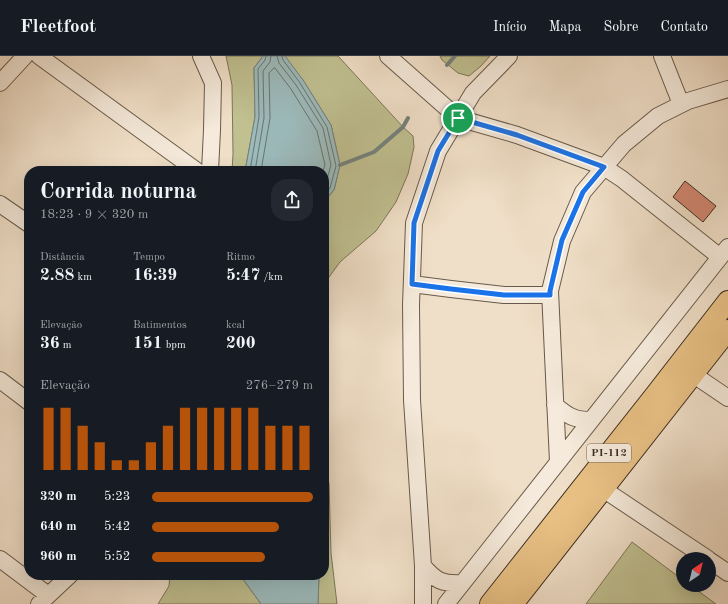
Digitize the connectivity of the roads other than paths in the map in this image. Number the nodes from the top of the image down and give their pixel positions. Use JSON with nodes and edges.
{"nodes":[{"id":1,"x":25,"y":56,"type":"edge"},
{"id":2,"x":39,"y":56,"type":"edge"},
{"id":3,"x":201,"y":56,"type":"edge"},
{"id":4,"x":390,"y":56,"type":"edge"},
{"id":5,"x":509,"y":56,"type":"edge"},
{"id":6,"x":662,"y":56,"type":"edge"},
{"id":7,"x":0,"y":83,"type":"edge"},
{"id":8,"x":728,"y":89,"type":"edge"},
{"id":9,"x":681,"y":104,"type":"junction"},
{"id":10,"x":458,"y":118,"type":"junction"},
{"id":11,"x":190,"y":166,"type":"edge"},
{"id":12,"x":210,"y":166,"type":"edge"},
{"id":13,"x":604,"y":167,"type":"junction"},
{"id":14,"x":0,"y":204,"type":"edge"},
{"id":15,"x":24,"y":221,"type":"edge"},
{"id":16,"x":724,"y":252,"type":"edge"},
{"id":17,"x":412,"y":284,"type":"junction"},
{"id":18,"x":550,"y":295,"type":"junction"},
{"id":19,"x":728,"y":301,"type":"edge"},
{"id":20,"x":728,"y":330,"type":"edge"},
{"id":21,"x":694,"y":375,"type":"junction"},
{"id":22,"x":0,"y":380,"type":"edge"},
{"id":23,"x":24,"y":398,"type":"edge"},
{"id":24,"x":728,"y":398,"type":"edge"},
{"id":25,"x":555,"y":405,"type":"junction"},
{"id":26,"x":591,"y":420,"type":"junction"},
{"id":27,"x":558,"y":462,"type":"junction"},
{"id":28,"x":604,"y":489,"type":"junction"},
{"id":29,"x":698,"y":552,"type":"edge"},
{"id":30,"x":0,"y":559,"type":"edge"},
{"id":31,"x":716,"y":565,"type":"edge"},
{"id":32,"x":423,"y":566,"type":"junction"},
{"id":33,"x":728,"y":573,"type":"edge"},
{"id":34,"x":65,"y":580,"type":"edge"},
{"id":35,"x":462,"y":583,"type":"junction"},
{"id":36,"x":44,"y":600,"type":"edge"},
{"id":37,"x":423,"y":604,"type":"edge"},
{"id":38,"x":446,"y":604,"type":"edge"},
{"id":39,"x":490,"y":604,"type":"edge"},
{"id":40,"x":513,"y":604,"type":"edge"}],
"edges":[{"from":1,"to":7,"type":"street"},
{"from":2,"to":11,"type":"street"},
{"from":3,"to":12,"type":"street"},
{"from":4,"to":10,"type":"street"},
{"from":5,"to":10,"type":"street"},
{"from":6,"to":9,"type":"street"},
{"from":8,"to":9,"type":"street"},
{"from":9,"to":13,"type":"street"},
{"from":10,"to":13,"type":"street"},
{"from":10,"to":17,"type":"street"},
{"from":13,"to":16,"type":"street"},
{"from":13,"to":18,"type":"street"},
{"from":14,"to":15,"type":"street"},
{"from":16,"to":26,"type":"street"},
{"from":17,"to":18,"type":"street"},
{"from":17,"to":32,"type":"street"},
{"from":18,"to":25,"type":"street"},
{"from":19,"to":39,"type":"main road","number":"PI-112"},
{"from":20,"to":21,"type":"main road","number":"PI-112"},
{"from":21,"to":24,"type":"street"},
{"from":21,"to":28,"type":"main road","number":"PI-112"},
{"from":22,"to":23,"type":"street"},
{"from":25,"to":26,"type":"street"},
{"from":25,"to":27,"type":"street"},
{"from":26,"to":27,"type":"street"},
{"from":27,"to":35,"type":"street"},
{"from":28,"to":29,"type":"street"},
{"from":28,"to":40,"type":"main road","number":"PI-112"},
{"from":30,"to":36,"type":"street"},
{"from":31,"to":33,"type":"street"},
{"from":32,"to":35,"type":"street"},
{"from":32,"to":37,"type":"street"},
{"from":34,"to":36,"type":"street"},
{"from":35,"to":38,"type":"street"}]}
